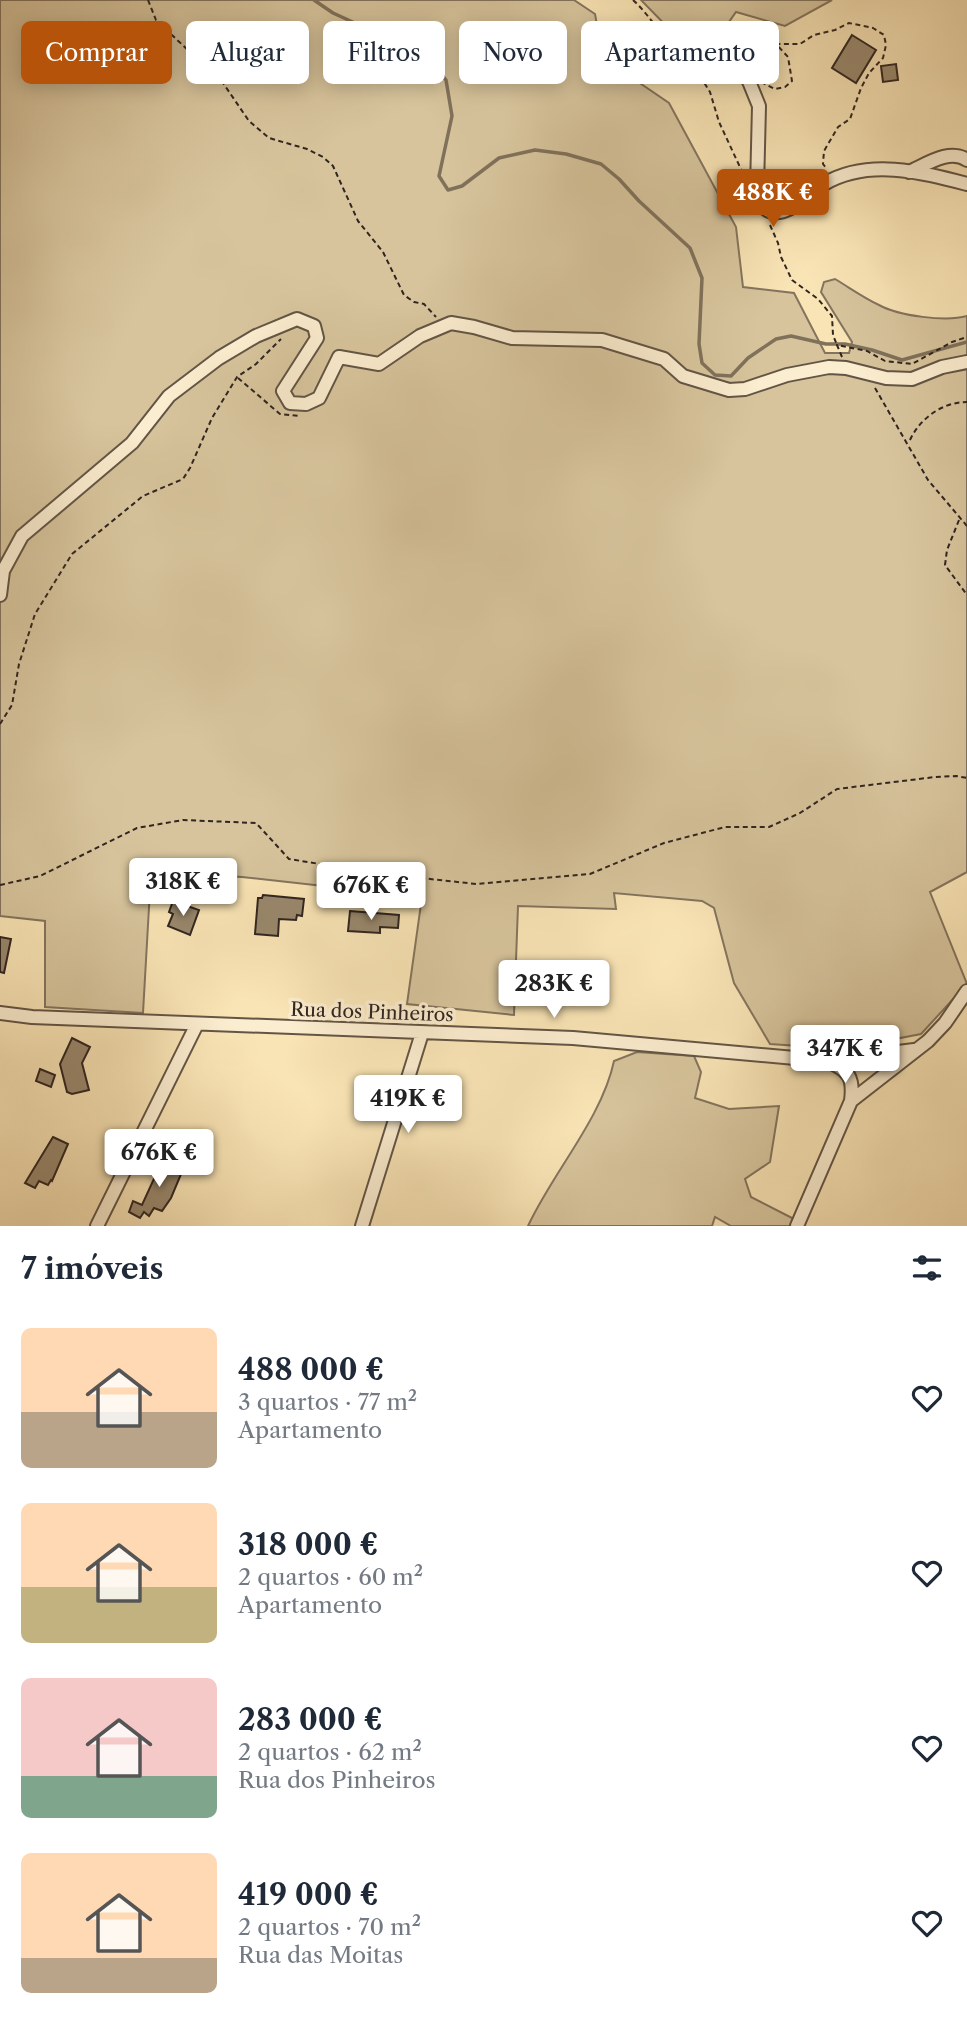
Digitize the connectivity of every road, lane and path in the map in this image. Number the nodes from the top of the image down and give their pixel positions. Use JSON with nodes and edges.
{"nodes":[{"id":1,"x":148,"y":0,"type":"edge"},
{"id":2,"x":633,"y":0,"type":"edge"},
{"id":3,"x":654,"y":21,"type":"edge"},
{"id":4,"x":779,"y":44,"type":"edge"},
{"id":5,"x":779,"y":47,"type":"edge"},
{"id":6,"x":750,"y":84,"type":"edge"},
{"id":7,"x":764,"y":84,"type":"edge"},
{"id":8,"x":967,"y":160,"type":"edge"},
{"id":9,"x":909,"y":172,"type":"junction"},
{"id":10,"x":833,"y":179,"type":"junction"},
{"id":11,"x":967,"y":184,"type":"edge"},
{"id":12,"x":818,"y":299,"type":"dead end"},
{"id":13,"x":289,"y":322,"type":"junction"},
{"id":14,"x":442,"y":327,"type":"junction"},
{"id":15,"x":967,"y":337,"type":"edge"},
{"id":16,"x":837,"y":345,"type":"junction"},
{"id":17,"x":967,"y":362,"type":"edge"},
{"id":18,"x":846,"y":368,"type":"junction"},
{"id":19,"x":868,"y":374,"type":"junction"},
{"id":20,"x":967,"y":402,"type":"edge"},
{"id":21,"x":910,"y":440,"type":"dead end"},
{"id":22,"x":960,"y":519,"type":"junction"},
{"id":23,"x":967,"y":526,"type":"edge"},
{"id":24,"x":0,"y":595,"type":"edge"},
{"id":25,"x":967,"y":595,"type":"edge"},
{"id":26,"x":0,"y":724,"type":"edge"},
{"id":27,"x":967,"y":778,"type":"edge"},
{"id":28,"x":0,"y":885,"type":"edge"},
{"id":29,"x":967,"y":991,"type":"edge"},
{"id":30,"x":0,"y":1013,"type":"edge"},
{"id":31,"x":197,"y":1024,"type":"junction"},
{"id":32,"x":422,"y":1033,"type":"junction"},
{"id":33,"x":914,"y":1050,"type":"junction"},
{"id":34,"x":828,"y":1061,"type":"junction"},
{"id":35,"x":851,"y":1101,"type":"junction"},
{"id":36,"x":97,"y":1226,"type":"edge"},
{"id":37,"x":362,"y":1226,"type":"edge"},
{"id":38,"x":797,"y":1226,"type":"edge"}],
"edges":[{"from":1,"to":14,"type":"path"},
{"from":2,"to":3,"type":"path"},
{"from":4,"to":10,"type":"path"},
{"from":5,"to":7,"type":"path"},
{"from":6,"to":10,"type":"street"},
{"from":8,"to":9,"type":"street"},
{"from":9,"to":10,"type":"street"},
{"from":9,"to":11,"type":"street"},
{"from":12,"to":16,"type":"path"},
{"from":13,"to":14,"type":"street"},
{"from":13,"to":24,"type":"street"},
{"from":13,"to":26,"type":"path"},
{"from":14,"to":18,"type":"street"},
{"from":15,"to":16,"type":"path"},
{"from":16,"to":18,"type":"path"},
{"from":17,"to":19,"type":"street"},
{"from":18,"to":19,"type":"street"},
{"from":19,"to":22,"type":"path"},
{"from":20,"to":21,"type":"path"},
{"from":22,"to":23,"type":"path"},
{"from":22,"to":25,"type":"path"},
{"from":27,"to":28,"type":"path"},
{"from":29,"to":33,"type":"street"},
{"from":30,"to":31,"type":"street","name":"Rua dos Pinheiros"},
{"from":31,"to":32,"type":"street","name":"Rua dos Pinheiros"},
{"from":31,"to":36,"type":"street"},
{"from":32,"to":34,"type":"street","name":"Rua dos Pinheiros"},
{"from":32,"to":37,"type":"street"},
{"from":33,"to":34,"type":"street","name":"Rua dos Pinheiros"},
{"from":33,"to":35,"type":"street"},
{"from":34,"to":35,"type":"street"},
{"from":35,"to":38,"type":"street"}]}
